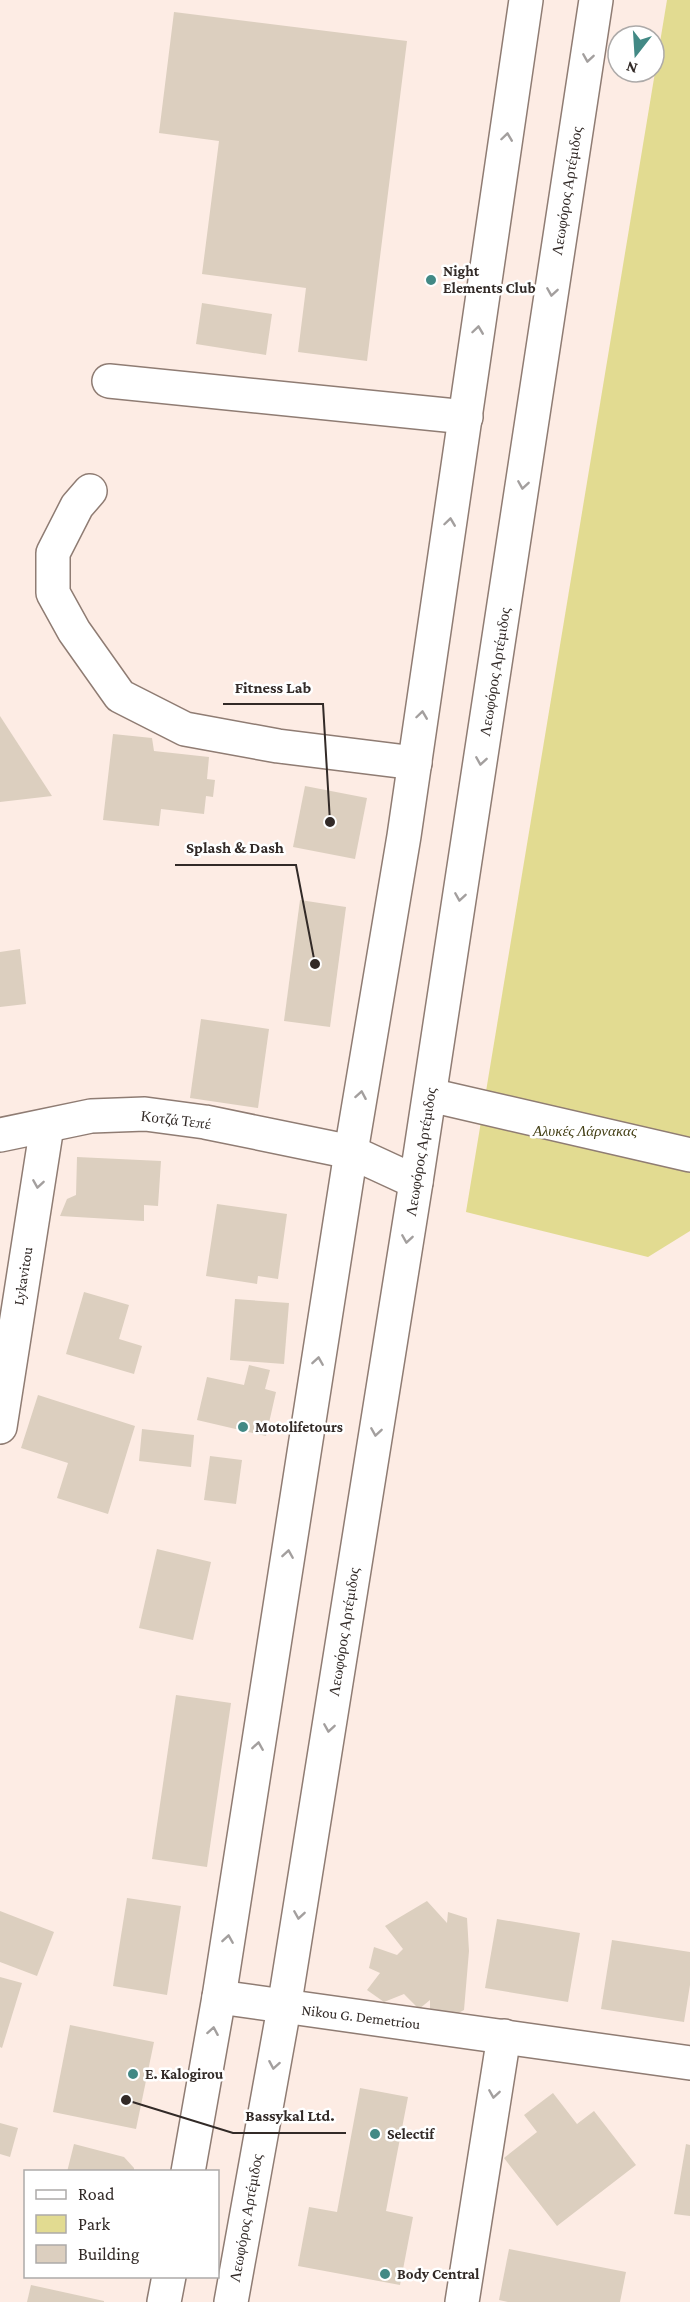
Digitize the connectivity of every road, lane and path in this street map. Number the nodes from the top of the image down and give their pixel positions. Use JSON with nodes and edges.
{"nodes":[{"id":1,"x":526,"y":0,"type":"edge"},
{"id":2,"x":596,"y":0,"type":"edge"},
{"id":3,"x":109,"y":381,"type":"dead end"},
{"id":4,"x":466,"y":417,"type":"junction"},
{"id":5,"x":90,"y":491,"type":"dead end"},
{"id":6,"x":415,"y":763,"type":"junction"},
{"id":7,"x":430,"y":1095,"type":"junction"},
{"id":8,"x":47,"y":1126,"type":"junction"},
{"id":9,"x":0,"y":1135,"type":"edge"},
{"id":10,"x":351,"y":1152,"type":"junction"},
{"id":11,"x":690,"y":1155,"type":"edge"},
{"id":12,"x":416,"y":1182,"type":"junction"},
{"id":13,"x":0,"y":1427,"type":"edge"},
{"id":14,"x":219,"y":1997,"type":"junction"},
{"id":15,"x":284,"y":2007,"type":"junction"},
{"id":16,"x":504,"y":2036,"type":"junction"},
{"id":17,"x":690,"y":2062,"type":"edge"},
{"id":18,"x":188,"y":2170,"type":"edge"},
{"id":19,"x":169,"y":2278,"type":"edge"},
{"id":20,"x":164,"y":2302,"type":"edge"},
{"id":21,"x":231,"y":2302,"type":"edge"},
{"id":22,"x":462,"y":2302,"type":"edge"}],
"edges":[{"from":4,"to":1,"type":"main road","one_way":true},
{"from":2,"to":7,"type":"main road","name":"Λεωφόρος Αρτέμιδος","one_way":true},
{"from":3,"to":4,"type":"main road"},
{"from":6,"to":4,"type":"main road","one_way":true},
{"from":5,"to":6,"type":"main road"},
{"from":10,"to":6,"type":"main road","one_way":true},
{"from":7,"to":11,"type":"main road"},
{"from":7,"to":12,"type":"main road","name":"Λεωφόρος Αρτέμιδος"},
{"from":8,"to":9,"type":"main road","name":"Κοτζά Τεπέ"},
{"from":8,"to":10,"type":"main road","name":"Κοτζά Τεπέ"},
{"from":8,"to":13,"type":"main road","name":"Lykavitou","one_way":true},
{"from":10,"to":12,"type":"main road","name":"Κοτζά Τεπέ"},
{"from":14,"to":10,"type":"main road","one_way":true},
{"from":12,"to":15,"type":"main road","name":"Λεωφόρος Αρτέμιδος","one_way":true},
{"from":14,"to":15,"type":"main road","name":"Nikou G. Demetriou"},
{"from":18,"to":14,"type":"main road","one_way":true},
{"from":15,"to":16,"type":"main road","name":"Nikou G. Demetriou"},
{"from":15,"to":21,"type":"main road","name":"Λεωφόρος Αρτέμιδος","one_way":true},
{"from":16,"to":17,"type":"main road","name":"Nikou G. Demetriou"},
{"from":16,"to":22,"type":"main road","one_way":true},
{"from":19,"to":20,"type":"main road"}]}
